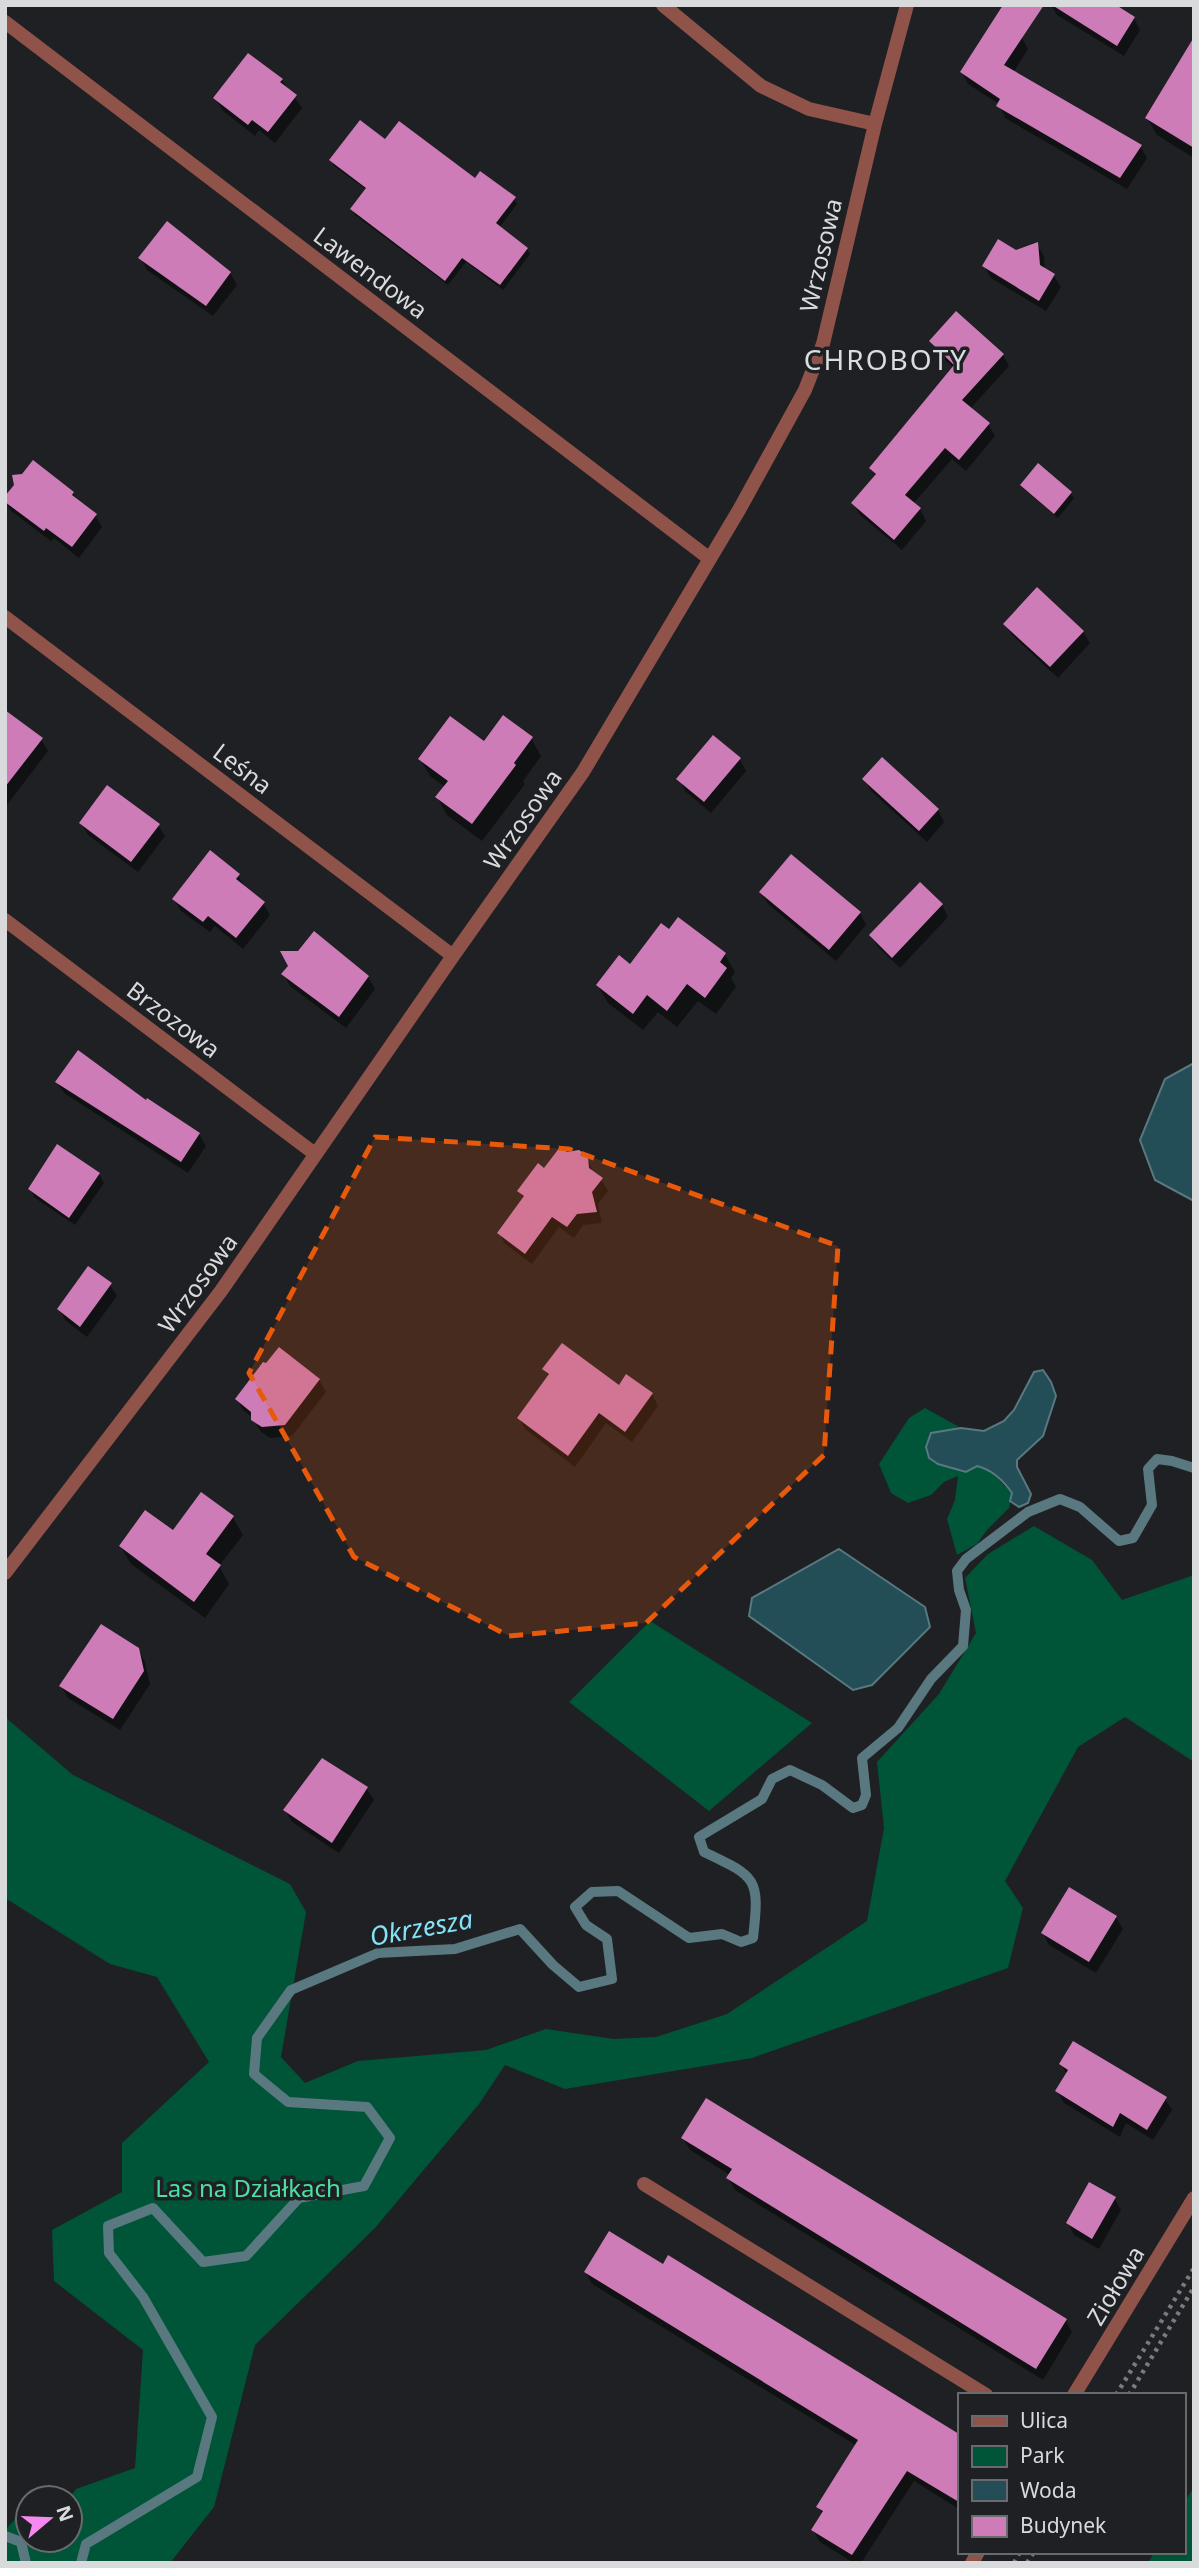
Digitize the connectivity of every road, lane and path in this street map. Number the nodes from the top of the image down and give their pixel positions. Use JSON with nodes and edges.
{"nodes":[{"id":1,"x":663,"y":5,"type":"edge"},
{"id":2,"x":907,"y":5,"type":"edge"},
{"id":3,"x":5,"y":22,"type":"edge"},
{"id":4,"x":875,"y":124,"type":"junction"},
{"id":5,"x":710,"y":559,"type":"junction"},
{"id":6,"x":5,"y":617,"type":"edge"},
{"id":7,"x":5,"y":920,"type":"edge"},
{"id":8,"x":453,"y":956,"type":"junction"},
{"id":9,"x":315,"y":1154,"type":"junction"},
{"id":10,"x":5,"y":1573,"type":"edge"},
{"id":11,"x":644,"y":2184,"type":"dead end"},
{"id":12,"x":1194,"y":2198,"type":"edge"},
{"id":13,"x":1194,"y":2268,"type":"edge"},
{"id":14,"x":1194,"y":2287,"type":"edge"},
{"id":15,"x":983,"y":2393,"type":"edge"},
{"id":16,"x":1075,"y":2393,"type":"edge"},
{"id":17,"x":1117,"y":2393,"type":"edge"},
{"id":18,"x":1130,"y":2393,"type":"edge"}],
"edges":[{"from":1,"to":4,"type":"street"},
{"from":2,"to":4,"type":"street","name":"Wrzosowa"},
{"from":3,"to":5,"type":"street","name":"Lawendowa"},
{"from":4,"to":5,"type":"street","name":"Wrzosowa"},
{"from":5,"to":8,"type":"street","name":"Wrzosowa"},
{"from":6,"to":8,"type":"street","name":"Leśna"},
{"from":7,"to":9,"type":"street","name":"Brzozowa"},
{"from":8,"to":9,"type":"street","name":"Wrzosowa"},
{"from":9,"to":10,"type":"street","name":"Wrzosowa"},
{"from":11,"to":15,"type":"street"},
{"from":12,"to":16,"type":"street","name":"Ziołowa"},
{"from":13,"to":17,"type":"path"},
{"from":14,"to":18,"type":"path"}]}
